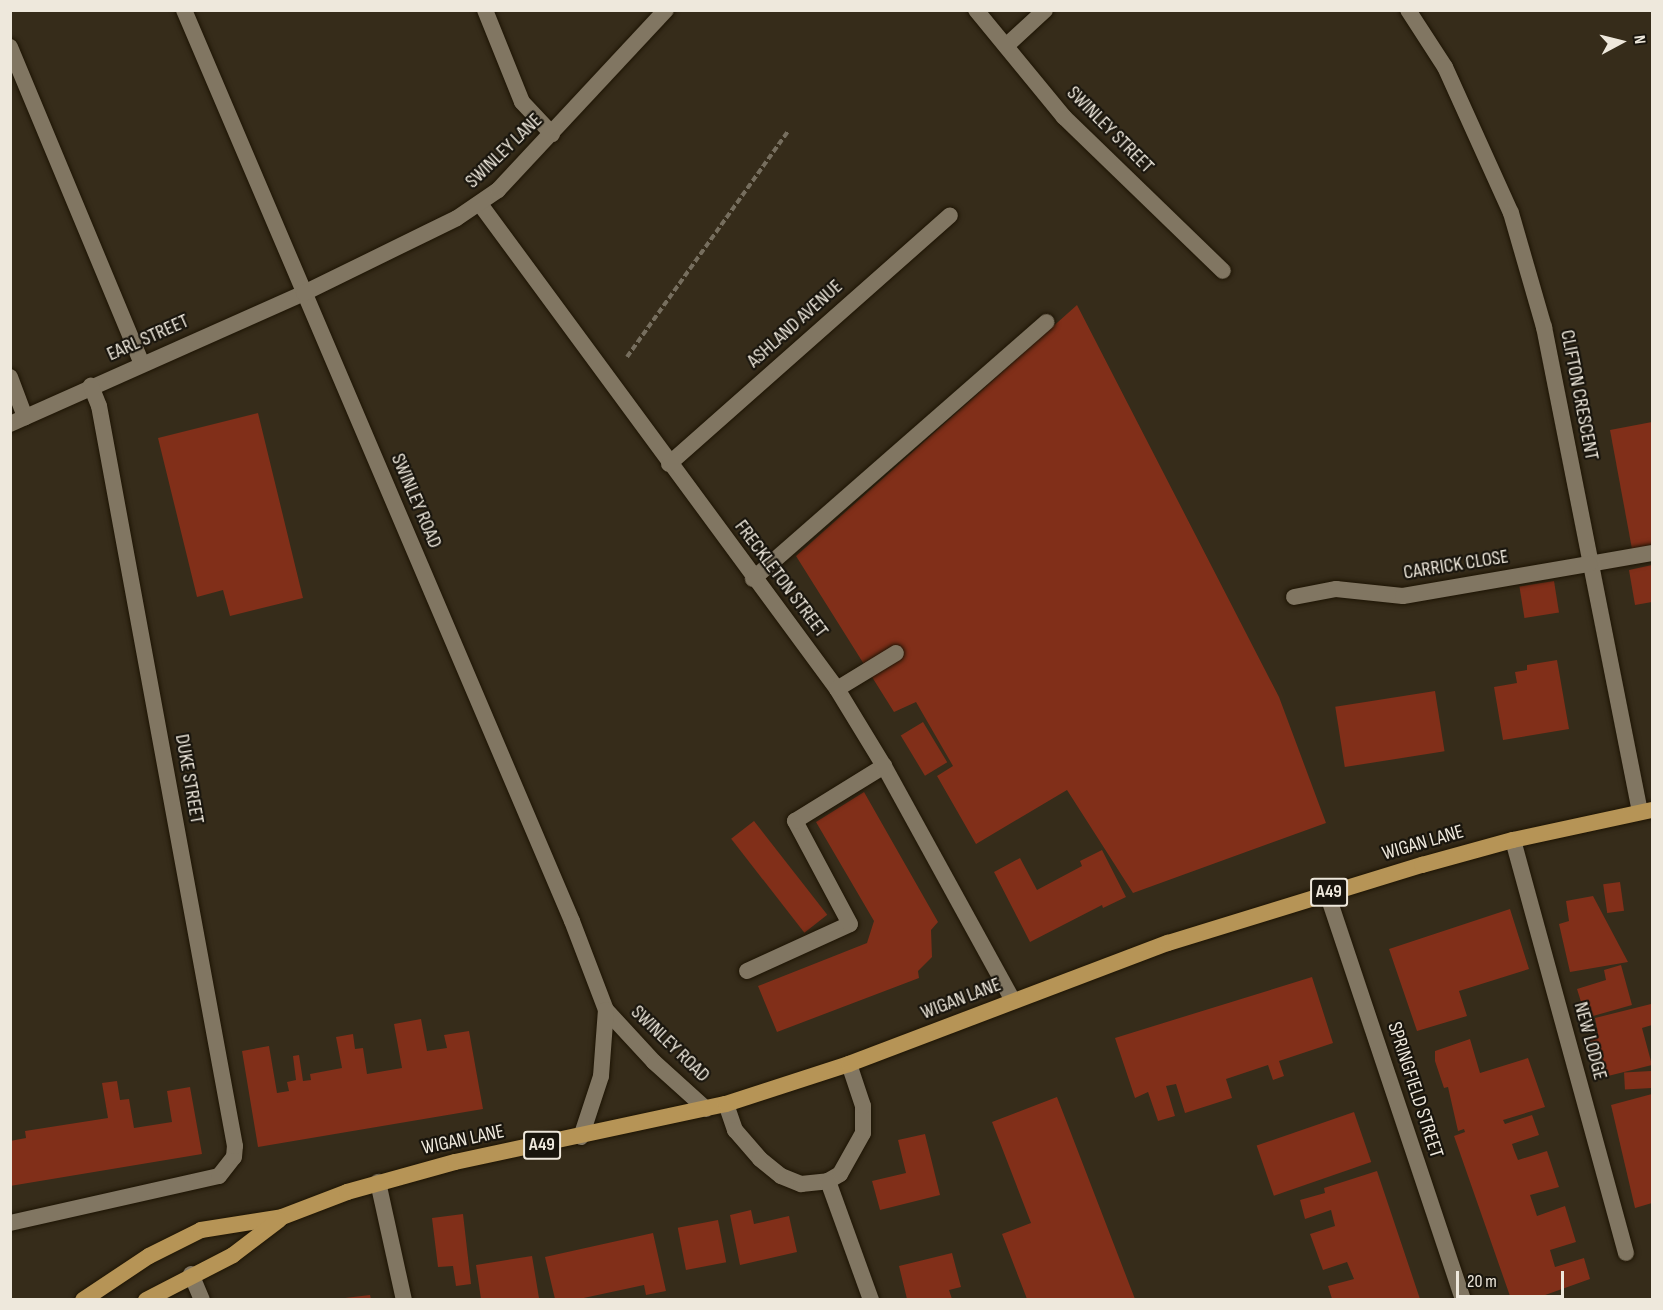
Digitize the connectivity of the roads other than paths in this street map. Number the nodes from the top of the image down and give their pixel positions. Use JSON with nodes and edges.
{"nodes":[{"id":1,"x":184,"y":10,"type":"edge"},
{"id":2,"x":485,"y":10,"type":"edge"},
{"id":3,"x":666,"y":10,"type":"edge"},
{"id":4,"x":976,"y":10,"type":"edge"},
{"id":5,"x":1045,"y":10,"type":"edge"},
{"id":6,"x":1408,"y":10,"type":"edge"},
{"id":7,"x":1006,"y":46,"type":"junction"},
{"id":8,"x":10,"y":47,"type":"edge"},
{"id":9,"x":552,"y":134,"type":"junction"},
{"id":10,"x":480,"y":204,"type":"junction"},
{"id":11,"x":950,"y":215,"type":"dead end"},
{"id":12,"x":1223,"y":271,"type":"dead end"},
{"id":13,"x":304,"y":293,"type":"junction"},
{"id":14,"x":1047,"y":322,"type":"dead end"},
{"id":15,"x":142,"y":364,"type":"junction"},
{"id":16,"x":10,"y":377,"type":"edge"},
{"id":17,"x":91,"y":386,"type":"junction"},
{"id":18,"x":18,"y":420,"type":"edge"},
{"id":19,"x":669,"y":464,"type":"junction"},
{"id":20,"x":1653,"y":554,"type":"edge"},
{"id":21,"x":1589,"y":564,"type":"junction"},
{"id":22,"x":753,"y":579,"type":"junction"},
{"id":23,"x":1293,"y":597,"type":"dead end"},
{"id":24,"x":896,"y":653,"type":"dead end"},
{"id":25,"x":837,"y":689,"type":"junction"},
{"id":26,"x":884,"y":766,"type":"junction"},
{"id":27,"x":1646,"y":811,"type":"edge"},
{"id":28,"x":1513,"y":840,"type":"junction"},
{"id":29,"x":1327,"y":893,"type":"junction"},
{"id":30,"x":747,"y":971,"type":"dead end"},
{"id":31,"x":1013,"y":1001,"type":"junction"},
{"id":32,"x":606,"y":1010,"type":"junction"},
{"id":33,"x":849,"y":1064,"type":"junction"},
{"id":34,"x":726,"y":1104,"type":"junction"},
{"id":35,"x":706,"y":1109,"type":"junction"},
{"id":36,"x":581,"y":1137,"type":"junction"},
{"id":37,"x":828,"y":1181,"type":"junction"},
{"id":38,"x":378,"y":1182,"type":"junction"},
{"id":39,"x":282,"y":1217,"type":"junction"},
{"id":40,"x":10,"y":1223,"type":"edge"},
{"id":41,"x":1626,"y":1253,"type":"dead end"},
{"id":42,"x":191,"y":1274,"type":"junction"},
{"id":43,"x":83,"y":1299,"type":"edge"},
{"id":44,"x":146,"y":1299,"type":"edge"},
{"id":45,"x":202,"y":1299,"type":"edge"},
{"id":46,"x":404,"y":1299,"type":"edge"},
{"id":47,"x":871,"y":1299,"type":"edge"},
{"id":48,"x":1463,"y":1299,"type":"edge"}],
"edges":[{"from":1,"to":13,"type":"street","name":"SWINLEY ROAD"},
{"from":2,"to":9,"type":"street"},
{"from":3,"to":9,"type":"street","name":"SWINLEY LANE"},
{"from":4,"to":7,"type":"street","name":"SWINLEY STREET"},
{"from":5,"to":7,"type":"street"},
{"from":6,"to":21,"type":"street","name":"CLIFTON CRESCENT"},
{"from":7,"to":12,"type":"street","name":"SWINLEY STREET"},
{"from":8,"to":15,"type":"street"},
{"from":9,"to":10,"type":"street","name":"SWINLEY LANE"},
{"from":10,"to":13,"type":"street","name":"SWINLEY LANE"},
{"from":10,"to":19,"type":"street","name":"FRECKLETON STREET"},
{"from":11,"to":19,"type":"street","name":"ASHLAND AVENUE"},
{"from":13,"to":15,"type":"street","name":"EARL STREET"},
{"from":13,"to":32,"type":"street","name":"SWINLEY ROAD"},
{"from":14,"to":22,"type":"street"},
{"from":15,"to":17,"type":"street","name":"EARL STREET"},
{"from":16,"to":18,"type":"street"},
{"from":17,"to":18,"type":"street","name":"EARL STREET"},
{"from":17,"to":40,"type":"street","name":"DUKE STREET"},
{"from":19,"to":22,"type":"street","name":"FRECKLETON STREET"},
{"from":20,"to":21,"type":"street","name":"CARRICK CLOSE"},
{"from":21,"to":23,"type":"street","name":"CARRICK CLOSE"},
{"from":21,"to":27,"type":"street","name":"CLIFTON CRESCENT"},
{"from":22,"to":25,"type":"street","name":"FRECKLETON STREET"},
{"from":24,"to":25,"type":"street"},
{"from":25,"to":26,"type":"street","name":"FRECKLETON STREET"},
{"from":26,"to":30,"type":"street"},
{"from":26,"to":31,"type":"street","name":"FRECKLETON STREET"},
{"from":27,"to":28,"type":"highway","name":"WIGAN LANE","number":"A49"},
{"from":28,"to":29,"type":"highway","name":"WIGAN LANE","number":"A49"},
{"from":28,"to":41,"type":"street","name":"NEW LODGE"},
{"from":29,"to":31,"type":"highway","name":"WIGAN LANE","number":"A49"},
{"from":29,"to":48,"type":"street","name":"SPRINGFIELD STREET"},
{"from":31,"to":33,"type":"highway","name":"WIGAN LANE","number":"A49"},
{"from":32,"to":35,"type":"street","name":"SWINLEY ROAD"},
{"from":32,"to":36,"type":"street","name":"SWINLEY ROAD"},
{"from":33,"to":34,"type":"highway","name":"WIGAN LANE","number":"A49"},
{"from":33,"to":37,"type":"street"},
{"from":34,"to":35,"type":"highway","name":"WIGAN LANE","number":"A49"},
{"from":34,"to":37,"type":"street"},
{"from":35,"to":36,"type":"highway","name":"WIGAN LANE","number":"A49"},
{"from":36,"to":38,"type":"highway","name":"WIGAN LANE","number":"A49"},
{"from":37,"to":47,"type":"street"},
{"from":38,"to":39,"type":"highway","name":"WIGAN LANE","number":"A49"},
{"from":38,"to":46,"type":"street"},
{"from":39,"to":42,"type":"highway","name":"WIGAN LANE","number":"A49"},
{"from":39,"to":43,"type":"highway","name":"WIGAN LANE","number":"A49"},
{"from":42,"to":44,"type":"highway","number":"A49"},
{"from":42,"to":45,"type":"street"}]}
